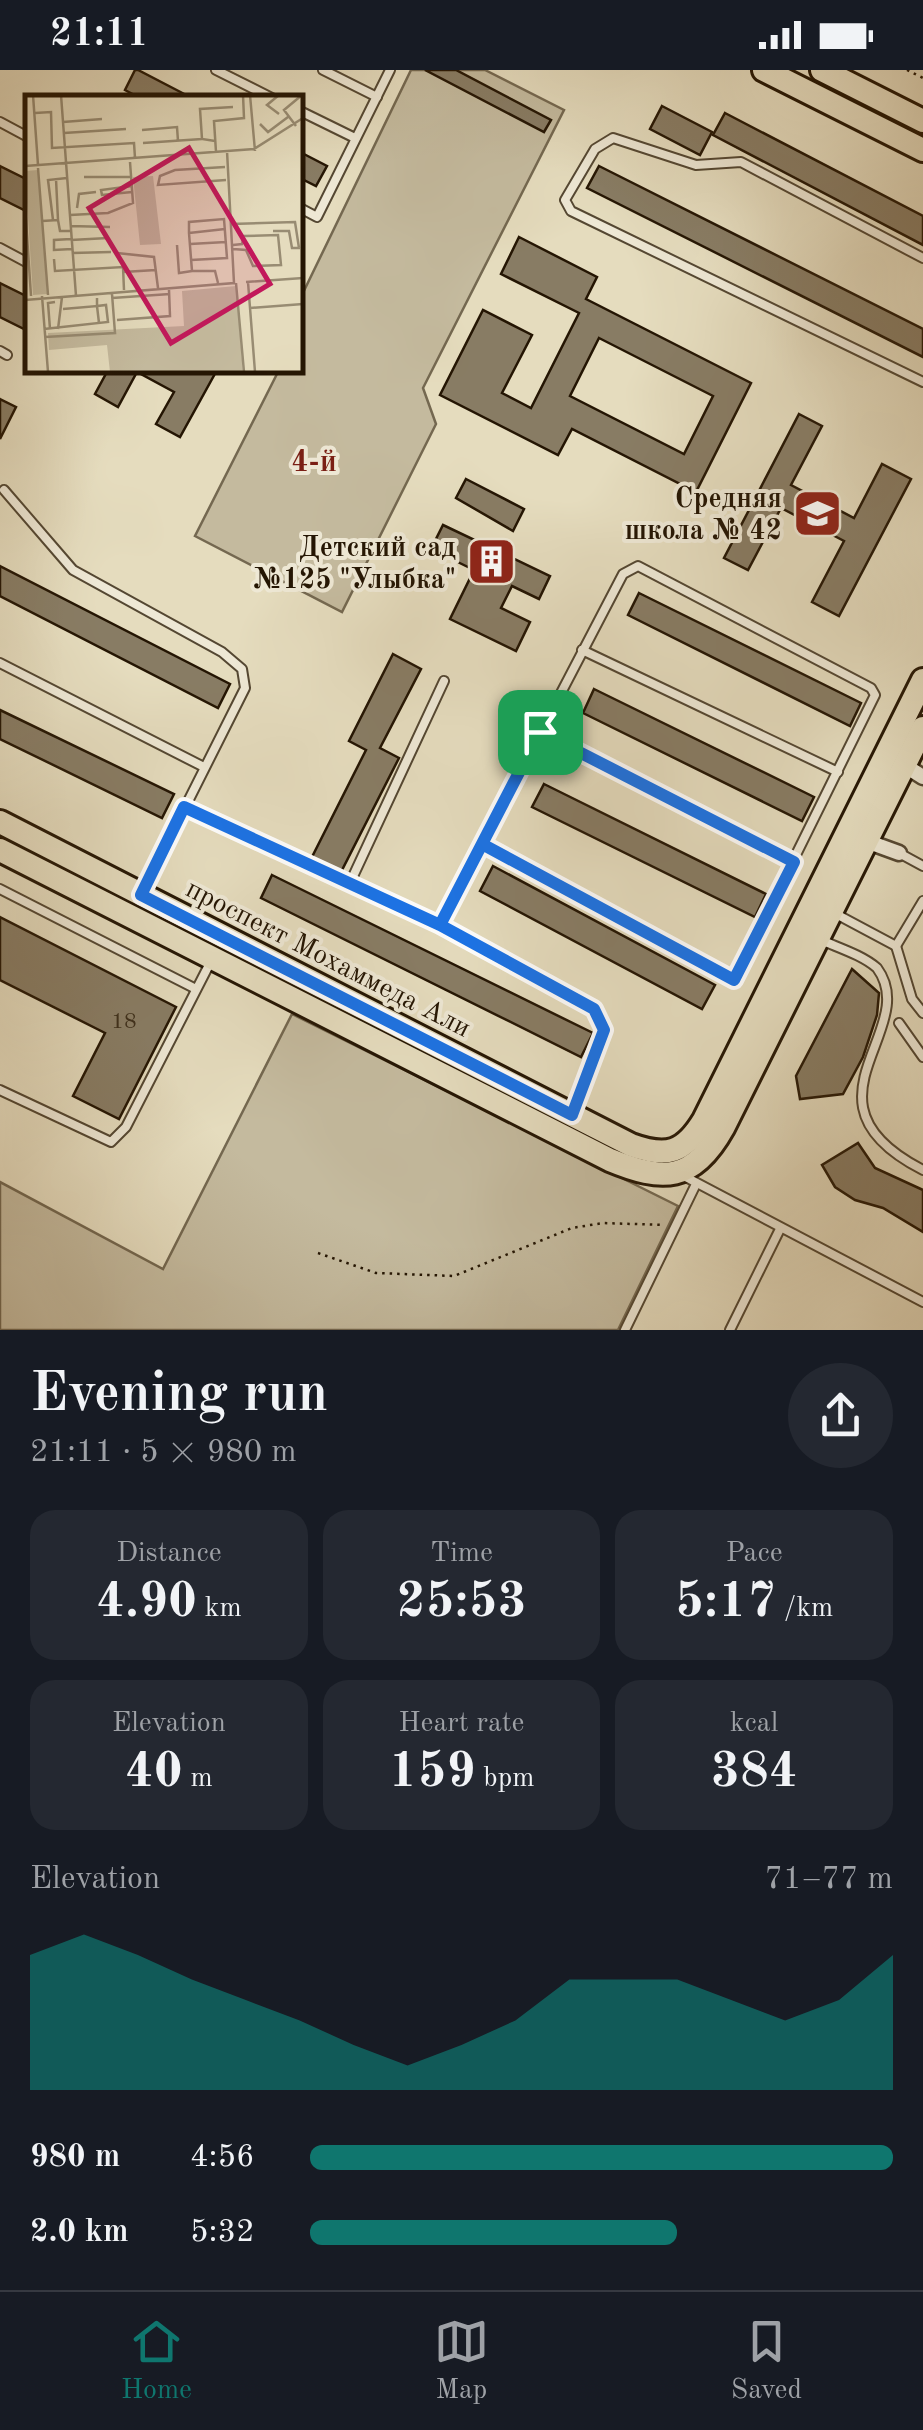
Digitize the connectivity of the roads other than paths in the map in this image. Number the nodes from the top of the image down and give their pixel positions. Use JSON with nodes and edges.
{"nodes":[{"id":1,"x":216,"y":70,"type":"edge"},
{"id":2,"x":323,"y":70,"type":"edge"},
{"id":3,"x":390,"y":70,"type":"edge"},
{"id":4,"x":764,"y":70,"type":"edge"},
{"id":5,"x":822,"y":70,"type":"edge"},
{"id":6,"x":266,"y":95,"type":"edge"},
{"id":7,"x":377,"y":96,"type":"junction"},
{"id":8,"x":302,"y":112,"type":"edge"},
{"id":9,"x":923,"y":121,"type":"edge"},
{"id":10,"x":0,"y":122,"type":"edge"},
{"id":11,"x":25,"y":135,"type":"edge"},
{"id":12,"x":355,"y":138,"type":"junction"},
{"id":13,"x":923,"y":150,"type":"edge"},
{"id":14,"x":302,"y":209,"type":"edge"},
{"id":15,"x":0,"y":248,"type":"edge"},
{"id":16,"x":923,"y":258,"type":"edge"},
{"id":17,"x":25,"y":262,"type":"edge"},
{"id":18,"x":923,"y":382,"type":"edge"},
{"id":19,"x":4,"y":490,"type":"dead end"},
{"id":20,"x":582,"y":650,"type":"junction"},
{"id":21,"x":0,"y":663,"type":"edge"},
{"id":22,"x":923,"y":680,"type":"edge"},
{"id":23,"x":444,"y":681,"type":"dead end"},
{"id":24,"x":923,"y":728,"type":"edge"},
{"id":25,"x":540,"y":732,"type":"junction"},
{"id":26,"x":204,"y":767,"type":"junction"},
{"id":27,"x":913,"y":771,"type":"edge"},
{"id":28,"x":838,"y":772,"type":"junction"},
{"id":29,"x":184,"y":807,"type":"junction"},
{"id":30,"x":0,"y":822,"type":"edge"},
{"id":31,"x":866,"y":840,"type":"junction"},
{"id":32,"x":482,"y":844,"type":"junction"},
{"id":33,"x":0,"y":850,"type":"edge"},
{"id":34,"x":899,"y":854,"type":"joint"},
{"id":35,"x":794,"y":862,"type":"junction"},
{"id":36,"x":923,"y":866,"type":"edge"},
{"id":37,"x":348,"y":884,"type":"junction"},
{"id":38,"x":0,"y":889,"type":"edge"},
{"id":39,"x":141,"y":895,"type":"junction"},
{"id":40,"x":923,"y":901,"type":"edge"},
{"id":41,"x":831,"y":911,"type":"junction"},
{"id":42,"x":440,"y":925,"type":"junction"},
{"id":43,"x":808,"y":934,"type":"junction"},
{"id":44,"x":896,"y":946,"type":"junction"},
{"id":45,"x":212,"y":958,"type":"junction"},
{"id":46,"x":196,"y":989,"type":"junction"},
{"id":47,"x":898,"y":1002,"type":"dead end"},
{"id":48,"x":898,"y":1012,"type":"dead end"},
{"id":49,"x":923,"y":1014,"type":"edge"},
{"id":50,"x":899,"y":1022,"type":"junction"},
{"id":51,"x":923,"y":1057,"type":"edge"},
{"id":52,"x":0,"y":1090,"type":"edge"},
{"id":53,"x":572,"y":1115,"type":"junction"},
{"id":54,"x":658,"y":1155,"type":"junction"},
{"id":55,"x":923,"y":1170,"type":"edge"},
{"id":56,"x":688,"y":1178,"type":"junction"},
{"id":57,"x":780,"y":1229,"type":"junction"},
{"id":58,"x":923,"y":1302,"type":"edge"},
{"id":59,"x":625,"y":1330,"type":"edge"},
{"id":60,"x":730,"y":1330,"type":"edge"}],
"edges":[{"from":1,"to":6,"type":"lane"},
{"from":2,"to":7,"type":"lane"},
{"from":3,"to":7,"type":"lane"},
{"from":4,"to":13,"type":"main road"},
{"from":5,"to":9,"type":"main road"},
{"from":7,"to":12,"type":"lane"},
{"from":8,"to":12,"type":"lane"},
{"from":10,"to":11,"type":"lane"},
{"from":12,"to":14,"type":"lane"},
{"from":15,"to":17,"type":"lane"},
{"from":16,"to":18,"type":"lane"},
{"from":19,"to":26,"type":"lane"},
{"from":20,"to":25,"type":"lane"},
{"from":20,"to":28,"type":"lane"},
{"from":20,"to":28,"type":"lane"},
{"from":21,"to":26,"type":"lane"},
{"from":22,"to":43,"type":"main road"},
{"from":23,"to":37,"type":"lane"},
{"from":24,"to":27,"type":"main road"},
{"from":25,"to":32,"type":"lane"},
{"from":25,"to":35,"type":"lane"},
{"from":26,"to":29,"type":"lane"},
{"from":27,"to":31,"type":"main road"},
{"from":28,"to":35,"type":"lane"},
{"from":29,"to":37,"type":"lane"},
{"from":29,"to":39,"type":"lane"},
{"from":30,"to":39,"type":"main road","name":"проспект Мохаммеда Али"},
{"from":31,"to":34,"type":"street"},
{"from":31,"to":41,"type":"main road"},
{"from":32,"to":35,"type":"lane"},
{"from":32,"to":42,"type":"lane"},
{"from":33,"to":45,"type":"main road","name":"проспект Мохаммеда Али"},
{"from":34,"to":36,"type":"lane"},
{"from":37,"to":42,"type":"lane"},
{"from":38,"to":46,"type":"lane"},
{"from":39,"to":53,"type":"main road","name":"проспект Мохаммеда Али"},
{"from":40,"to":44,"type":"lane"},
{"from":41,"to":43,"type":"main road"},
{"from":41,"to":44,"type":"lane"},
{"from":42,"to":53,"type":"lane"},
{"from":43,"to":47,"type":"lane"},
{"from":43,"to":54,"type":"main road"},
{"from":43,"to":56,"type":"main road"},
{"from":44,"to":49,"type":"lane"},
{"from":45,"to":46,"type":"lane"},
{"from":45,"to":56,"type":"main road","name":"проспект Мохаммеда Али"},
{"from":46,"to":52,"type":"lane"},
{"from":48,"to":50,"type":"lane"},
{"from":50,"to":51,"type":"lane"},
{"from":50,"to":55,"type":"lane"},
{"from":53,"to":54,"type":"main road","name":"проспект Мохаммеда Али"},
{"from":54,"to":56,"type":"lane"},
{"from":56,"to":57,"type":"lane"},
{"from":56,"to":59,"type":"lane"},
{"from":57,"to":58,"type":"lane"},
{"from":57,"to":60,"type":"lane"}]}
